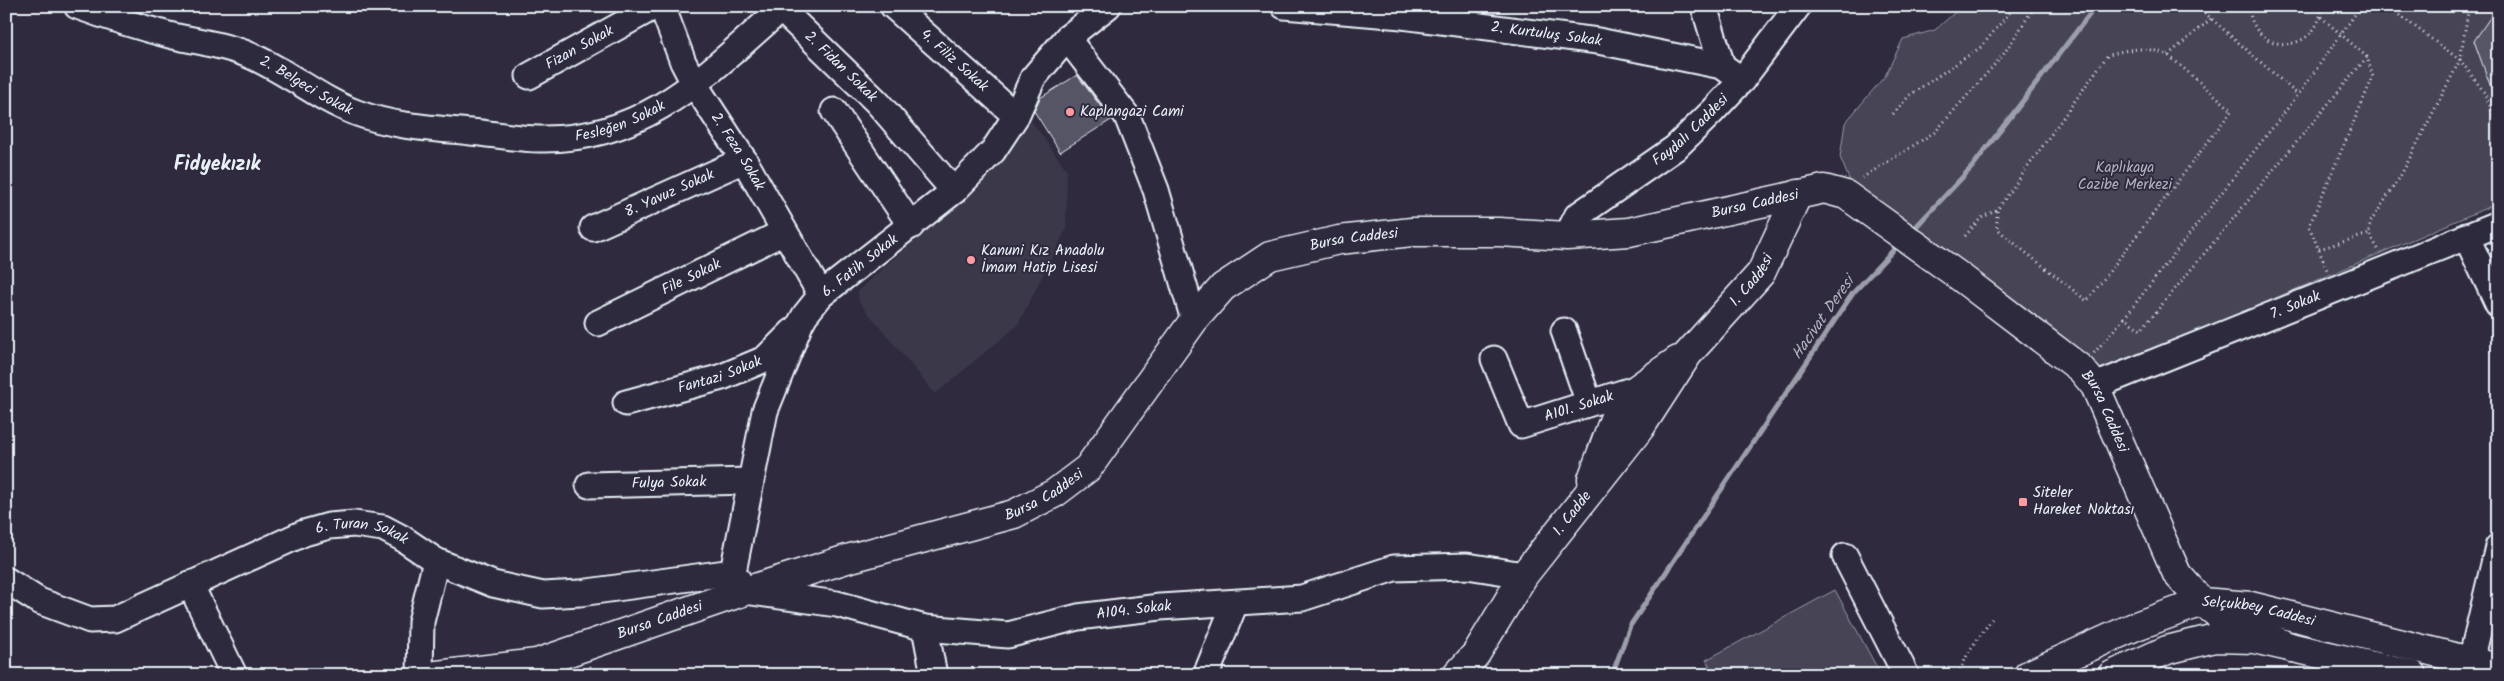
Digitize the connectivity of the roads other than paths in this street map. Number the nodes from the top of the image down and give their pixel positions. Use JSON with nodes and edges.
{"nodes":[{"id":1,"x":77,"y":6,"type":"edge"},
{"id":2,"x":655,"y":6,"type":"edge"},
{"id":3,"x":662,"y":6,"type":"edge"},
{"id":4,"x":893,"y":6,"type":"edge"},
{"id":5,"x":1108,"y":6,"type":"edge"},
{"id":6,"x":1284,"y":6,"type":"edge"},
{"id":7,"x":1704,"y":6,"type":"edge"},
{"id":8,"x":1798,"y":6,"type":"edge"},
{"id":9,"x":1067,"y":38,"type":"junction"},
{"id":10,"x":1722,"y":66,"type":"junction"},
{"id":11,"x":529,"y":76,"type":"dead end"},
{"id":12,"x":1742,"y":80,"type":"junction"},
{"id":13,"x":695,"y":84,"type":"junction"},
{"id":14,"x":834,"y":111,"type":"dead end"},
{"id":15,"x":1016,"y":116,"type":"junction"},
{"id":16,"x":539,"y":140,"type":"joint"},
{"id":17,"x":744,"y":160,"type":"junction"},
{"id":18,"x":954,"y":191,"type":"junction"},
{"id":19,"x":1798,"y":194,"type":"junction"},
{"id":20,"x":2498,"y":224,"type":"edge"},
{"id":21,"x":912,"y":226,"type":"junction"},
{"id":22,"x":593,"y":228,"type":"dead end"},
{"id":23,"x":784,"y":232,"type":"junction"},
{"id":24,"x":1567,"y":236,"type":"junction"},
{"id":25,"x":2466,"y":236,"type":"junction"},
{"id":26,"x":821,"y":295,"type":"junction"},
{"id":27,"x":2498,"y":304,"type":"edge"},
{"id":28,"x":1194,"y":320,"type":"junction"},
{"id":29,"x":598,"y":323,"type":"dead end"},
{"id":30,"x":800,"y":324,"type":"junction"},
{"id":31,"x":1564,"y":330,"type":"dead end"},
{"id":32,"x":1688,"y":354,"type":"junction"},
{"id":33,"x":1494,"y":359,"type":"dead end"},
{"id":34,"x":2088,"y":377,"type":"junction"},
{"id":35,"x":1638,"y":388,"type":"junction"},
{"id":36,"x":626,"y":403,"type":"dead end"},
{"id":37,"x":1589,"y":403,"type":"junction"},
{"id":38,"x":750,"y":482,"type":"junction"},
{"id":39,"x":589,"y":485,"type":"dead end"},
{"id":40,"x":1586,"y":497,"type":"junction"},
{"id":41,"x":2498,"y":547,"type":"edge"},
{"id":42,"x":1845,"y":556,"type":"dead end"},
{"id":43,"x":436,"y":562,"type":"junction"},
{"id":44,"x":1524,"y":575,"type":"junction"},
{"id":45,"x":6,"y":580,"type":"edge"},
{"id":46,"x":739,"y":581,"type":"junction"},
{"id":47,"x":190,"y":584,"type":"junction"},
{"id":48,"x":2202,"y":602,"type":"junction"},
{"id":49,"x":1235,"y":603,"type":"junction"},
{"id":50,"x":925,"y":628,"type":"junction"},
{"id":51,"x":2195,"y":642,"type":"junction"},
{"id":52,"x":2292,"y":648,"type":"junction"},
{"id":53,"x":2471,"y":660,"type":"junction"},
{"id":54,"x":2498,"y":668,"type":"edge"},
{"id":55,"x":234,"y":675,"type":"edge"},
{"id":56,"x":420,"y":675,"type":"edge"},
{"id":57,"x":437,"y":675,"type":"edge"},
{"id":58,"x":934,"y":675,"type":"edge"},
{"id":59,"x":1206,"y":675,"type":"edge"},
{"id":60,"x":1457,"y":675,"type":"edge"},
{"id":61,"x":1906,"y":675,"type":"edge"},
{"id":62,"x":2028,"y":675,"type":"edge"},
{"id":63,"x":2112,"y":675,"type":"edge"},
{"id":64,"x":2412,"y":675,"type":"edge"}],
"edges":[{"from":1,"to":16,"type":"street","name":"2. Belgeci Sokak"},
{"from":2,"to":11,"type":"street","name":"Fizan Sokak"},
{"from":3,"to":13,"type":"street","name":"2. Feza Sokak"},
{"from":4,"to":15,"type":"street","name":"4. Filiz Sokak"},
{"from":5,"to":9,"type":"street","name":"6. Fatih Sokak"},
{"from":6,"to":10,"type":"street","name":"2. Kurtuluş Sokak"},
{"from":7,"to":10,"type":"street"},
{"from":8,"to":12,"type":"street","name":"Faydalı Caddesi"},
{"from":9,"to":15,"type":"street","name":"6. Fatih Sokak"},
{"from":9,"to":28,"type":"street"},
{"from":10,"to":12,"type":"street","name":"2. Kurtuluş Sokak"},
{"from":12,"to":24,"type":"street","name":"Faydalı Caddesi"},
{"from":13,"to":16,"type":"street","name":"Fesleğen Sokak"},
{"from":13,"to":17,"type":"street","name":"2. Feza Sokak"},
{"from":13,"to":18,"type":"street","name":"2. Fidan Sokak"},
{"from":14,"to":21,"type":"street"},
{"from":15,"to":18,"type":"street","name":"6. Fatih Sokak"},
{"from":17,"to":22,"type":"street","name":"8. Yavuz Sokak"},
{"from":17,"to":23,"type":"street","name":"2. Feza Sokak"},
{"from":18,"to":21,"type":"street","name":"6. Fatih Sokak"},
{"from":19,"to":24,"type":"main road","name":"Bursa Caddesi"},
{"from":19,"to":32,"type":"main road","name":"1. Caddesi"},
{"from":19,"to":34,"type":"main road","name":"Bursa Caddesi"},
{"from":20,"to":25,"type":"street","name":"7. Sokak"},
{"from":21,"to":26,"type":"street","name":"6. Fatih Sokak"},
{"from":23,"to":26,"type":"street","name":"2. Feza Sokak"},
{"from":23,"to":29,"type":"street","name":"File Sokak"},
{"from":24,"to":28,"type":"main road","name":"Bursa Caddesi"},
{"from":25,"to":27,"type":"street"},
{"from":25,"to":34,"type":"street","name":"7. Sokak"},
{"from":26,"to":30,"type":"street","name":"6. Fatih Sokak"},
{"from":28,"to":46,"type":"main road","name":"Bursa Caddesi"},
{"from":30,"to":36,"type":"street","name":"Fantazi Sokak"},
{"from":30,"to":38,"type":"street","name":"6. Fatih Sokak"},
{"from":31,"to":37,"type":"street"},
{"from":32,"to":35,"type":"main road"},
{"from":32,"to":40,"type":"main road","name":"1. Cadde"},
{"from":33,"to":37,"type":"street","name":"A101. Sokak"},
{"from":34,"to":48,"type":"main road","name":"Bursa Caddesi"},
{"from":35,"to":37,"type":"street","name":"A101. Sokak"},
{"from":35,"to":40,"type":"main road"},
{"from":38,"to":39,"type":"street","name":"Fulya Sokak"},
{"from":38,"to":46,"type":"street","name":"6. Fatih Sokak"},
{"from":40,"to":44,"type":"main road","name":"1. Cadde"},
{"from":41,"to":53,"type":"street"},
{"from":42,"to":61,"type":"street"},
{"from":43,"to":46,"type":"street","name":"6. Turan Sokak"},
{"from":43,"to":47,"type":"street","name":"6. Turan Sokak"},
{"from":43,"to":56,"type":"street"},
{"from":44,"to":49,"type":"street","name":"A104. Sokak"},
{"from":44,"to":60,"type":"main road","name":"1. Cadde"},
{"from":45,"to":47,"type":"street","name":"6. Turan Sokak"},
{"from":46,"to":50,"type":"street","name":"A104. Sokak"},
{"from":46,"to":57,"type":"main road","name":"Bursa Caddesi"},
{"from":47,"to":55,"type":"street"},
{"from":48,"to":51,"type":"main road"},
{"from":48,"to":52,"type":"main road","name":"Bursa Caddesi"},
{"from":48,"to":53,"type":"main road","name":"Selçukbey Caddesi"},
{"from":48,"to":62,"type":"main road","name":"Selçukbey Caddesi"},
{"from":49,"to":50,"type":"street","name":"A104. Sokak"},
{"from":49,"to":59,"type":"street"},
{"from":50,"to":58,"type":"street"},
{"from":51,"to":52,"type":"main road","name":"Selçukbey Caddesi"},
{"from":51,"to":63,"type":"main road","name":"Selçukbey Caddesi"},
{"from":52,"to":64,"type":"main road","name":"Selçukbey Caddesi"},
{"from":53,"to":54,"type":"main road","name":"Selçukbey Caddesi"}]}
